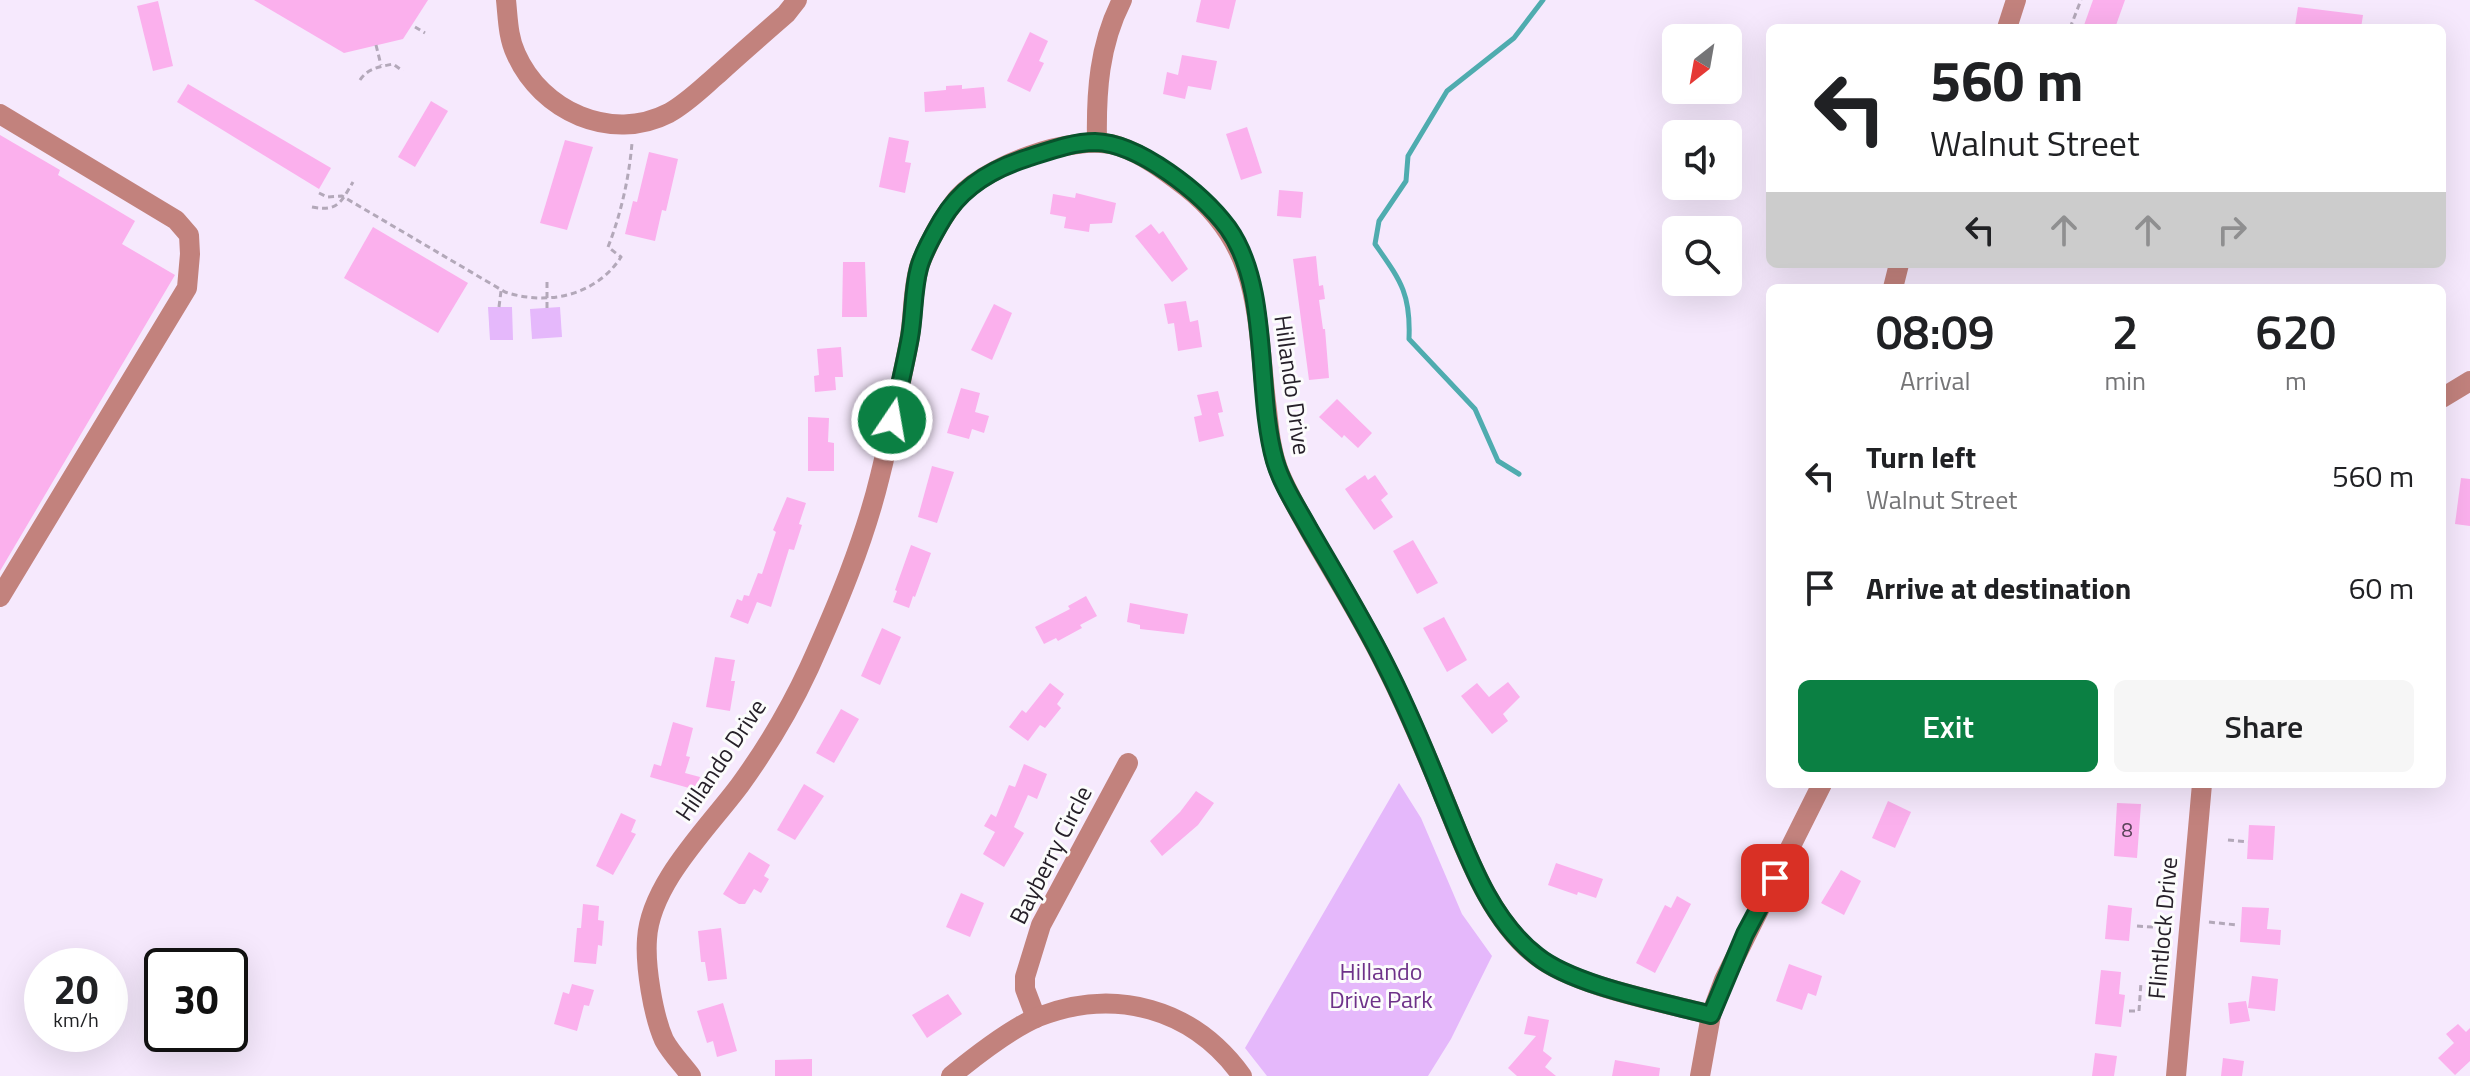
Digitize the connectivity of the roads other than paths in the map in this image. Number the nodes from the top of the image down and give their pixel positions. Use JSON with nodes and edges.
{"nodes":[{"id":1,"x":506,"y":0,"type":"edge"},
{"id":2,"x":797,"y":0,"type":"edge"},
{"id":3,"x":1122,"y":0,"type":"edge"},
{"id":4,"x":2016,"y":0,"type":"edge"},
{"id":5,"x":2008,"y":24,"type":"edge"},
{"id":6,"x":0,"y":114,"type":"edge"},
{"id":7,"x":1097,"y":142,"type":"junction"},
{"id":8,"x":2470,"y":381,"type":"edge"},
{"id":9,"x":2446,"y":396,"type":"edge"},
{"id":10,"x":0,"y":597,"type":"edge"},
{"id":11,"x":1128,"y":763,"type":"dead end"},
{"id":12,"x":1820,"y":788,"type":"edge"},
{"id":13,"x":2202,"y":788,"type":"edge"},
{"id":14,"x":1711,"y":1015,"type":"junction"},
{"id":15,"x":1036,"y":1018,"type":"junction"},
{"id":16,"x":691,"y":1076,"type":"edge"},
{"id":17,"x":951,"y":1076,"type":"edge"},
{"id":18,"x":1242,"y":1076,"type":"edge"},
{"id":19,"x":1700,"y":1076,"type":"edge"},
{"id":20,"x":2176,"y":1076,"type":"edge"}],
"edges":[{"from":1,"to":2,"type":"street"},
{"from":3,"to":7,"type":"street"},
{"from":4,"to":5,"type":"street"},
{"from":6,"to":10,"type":"street"},
{"from":7,"to":14,"type":"street","name":"Hillando Drive"},
{"from":7,"to":16,"type":"street","name":"Hillando Drive"},
{"from":8,"to":9,"type":"street"},
{"from":11,"to":15,"type":"street","name":"Bayberry Circle"},
{"from":12,"to":14,"type":"street"},
{"from":13,"to":20,"type":"street","name":"Flintlock Drive"},
{"from":14,"to":19,"type":"street"},
{"from":15,"to":17,"type":"street"},
{"from":15,"to":18,"type":"street"}]}
